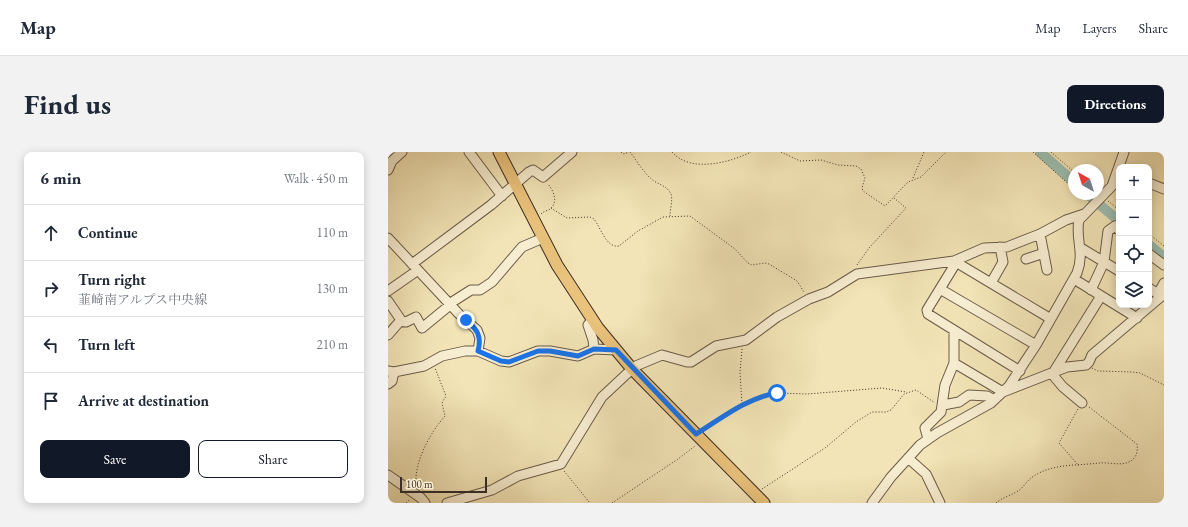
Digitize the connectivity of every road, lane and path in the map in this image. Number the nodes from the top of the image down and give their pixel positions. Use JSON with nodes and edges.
{"nodes":[{"id":1,"x":402,"y":152,"type":"edge"},
{"id":2,"x":469,"y":152,"type":"edge"},
{"id":3,"x":499,"y":152,"type":"edge"},
{"id":4,"x":572,"y":152,"type":"edge"},
{"id":5,"x":621,"y":152,"type":"edge"},
{"id":6,"x":630,"y":152,"type":"edge"},
{"id":7,"x":672,"y":152,"type":"edge"},
{"id":8,"x":750,"y":152,"type":"edge"},
{"id":9,"x":781,"y":152,"type":"edge"},
{"id":10,"x":924,"y":152,"type":"edge"},
{"id":11,"x":946,"y":152,"type":"edge"},
{"id":12,"x":1033,"y":152,"type":"edge"},
{"id":13,"x":1051,"y":152,"type":"edge"},
{"id":14,"x":1124,"y":152,"type":"edge"},
{"id":15,"x":1121,"y":164,"type":"edge"},
{"id":16,"x":1068,"y":167,"type":"edge"},
{"id":17,"x":388,"y":170,"type":"edge"},
{"id":18,"x":543,"y":177,"type":"junction"},
{"id":19,"x":913,"y":179,"type":"junction"},
{"id":20,"x":1116,"y":179,"type":"edge"},
{"id":21,"x":515,"y":184,"type":"junction"},
{"id":22,"x":1068,"y":184,"type":"edge"},
{"id":23,"x":1152,"y":184,"type":"edge"},
{"id":24,"x":1164,"y":189,"type":"edge"},
{"id":25,"x":502,"y":196,"type":"junction"},
{"id":26,"x":893,"y":198,"type":"junction"},
{"id":27,"x":1098,"y":201,"type":"junction"},
{"id":28,"x":551,"y":208,"type":"junction"},
{"id":29,"x":1116,"y":209,"type":"edge"},
{"id":30,"x":1084,"y":214,"type":"junction"},
{"id":31,"x":670,"y":216,"type":"junction"},
{"id":32,"x":535,"y":222,"type":"junction"},
{"id":33,"x":1116,"y":227,"type":"edge"},
{"id":34,"x":1040,"y":234,"type":"junction"},
{"id":35,"x":1152,"y":236,"type":"edge"},
{"id":36,"x":388,"y":238,"type":"edge"},
{"id":37,"x":543,"y":238,"type":"junction"},
{"id":38,"x":1164,"y":246,"type":"edge"},
{"id":39,"x":1000,"y":247,"type":"junction"},
{"id":40,"x":1081,"y":248,"type":"junction"},
{"id":41,"x":1044,"y":253,"type":"junction"},
{"id":42,"x":1152,"y":256,"type":"edge"},
{"id":43,"x":1026,"y":259,"type":"dead end"},
{"id":44,"x":954,"y":262,"type":"junction"},
{"id":45,"x":1104,"y":262,"type":"junction"},
{"id":46,"x":1164,"y":265,"type":"edge"},
{"id":47,"x":415,"y":267,"type":"junction"},
{"id":48,"x":1116,"y":268,"type":"edge"},
{"id":49,"x":1047,"y":270,"type":"dead end"},
{"id":50,"x":857,"y":274,"type":"junction"},
{"id":51,"x":1074,"y":279,"type":"junction"},
{"id":52,"x":991,"y":283,"type":"junction"},
{"id":53,"x":1164,"y":283,"type":"edge"},
{"id":54,"x":940,"y":289,"type":"junction"},
{"id":55,"x":1091,"y":290,"type":"junction"},
{"id":56,"x":388,"y":291,"type":"edge"},
{"id":57,"x":1160,"y":295,"type":"edge"},
{"id":58,"x":1101,"y":296,"type":"junction"},
{"id":59,"x":809,"y":299,"type":"junction"},
{"id":60,"x":388,"y":300,"type":"edge"},
{"id":61,"x":450,"y":304,"type":"junction"},
{"id":62,"x":1137,"y":318,"type":"junction"},
{"id":63,"x":1051,"y":319,"type":"junction"},
{"id":64,"x":592,"y":320,"type":"junction"},
{"id":65,"x":400,"y":321,"type":"junction"},
{"id":66,"x":954,"y":331,"type":"junction"},
{"id":67,"x":388,"y":335,"type":"edge"},
{"id":68,"x":742,"y":342,"type":"junction"},
{"id":69,"x":1036,"y":345,"type":"junction"},
{"id":70,"x":594,"y":349,"type":"junction"},
{"id":71,"x":616,"y":350,"type":"junction"},
{"id":72,"x":478,"y":351,"type":"junction"},
{"id":73,"x":433,"y":362,"type":"junction"},
{"id":74,"x":954,"y":364,"type":"junction"},
{"id":75,"x":1088,"y":364,"type":"junction"},
{"id":76,"x":632,"y":368,"type":"junction"},
{"id":77,"x":391,"y":371,"type":"edge"},
{"id":78,"x":1020,"y":371,"type":"junction"},
{"id":79,"x":1052,"y":373,"type":"junction"},
{"id":80,"x":388,"y":384,"type":"edge"},
{"id":81,"x":1164,"y":385,"type":"edge"},
{"id":82,"x":907,"y":392,"type":"junction"},
{"id":83,"x":1003,"y":392,"type":"junction"},
{"id":84,"x":994,"y":400,"type":"junction"},
{"id":85,"x":1082,"y":403,"type":"junction"},
{"id":86,"x":742,"y":404,"type":"junction"},
{"id":87,"x":943,"y":404,"type":"junction"},
{"id":88,"x":699,"y":437,"type":"junction"},
{"id":89,"x":928,"y":439,"type":"junction"},
{"id":90,"x":908,"y":458,"type":"junction"},
{"id":91,"x":559,"y":465,"type":"junction"},
{"id":92,"x":1079,"y":466,"type":"junction"},
{"id":93,"x":388,"y":474,"type":"edge"},
{"id":94,"x":413,"y":493,"type":"junction"},
{"id":95,"x":755,"y":495,"type":"junction"},
{"id":96,"x":425,"y":503,"type":"edge"},
{"id":97,"x":447,"y":503,"type":"edge"},
{"id":98,"x":590,"y":503,"type":"edge"},
{"id":99,"x":612,"y":503,"type":"edge"},
{"id":100,"x":764,"y":503,"type":"edge"},
{"id":101,"x":872,"y":503,"type":"edge"},
{"id":102,"x":940,"y":503,"type":"edge"},
{"id":103,"x":996,"y":503,"type":"edge"}],
"edges":[{"from":1,"to":17,"type":"street"},
{"from":2,"to":25,"type":"street"},
{"from":3,"to":21,"type":"main road"},
{"from":4,"to":18,"type":"street"},
{"from":5,"to":6,"type":"path"},
{"from":6,"to":31,"type":"path"},
{"from":7,"to":8,"type":"path"},
{"from":9,"to":26,"type":"path"},
{"from":10,"to":19,"type":"path"},
{"from":11,"to":19,"type":"path"},
{"from":12,"to":22,"type":"path"},
{"from":13,"to":16,"type":"path"},
{"from":14,"to":15,"type":"street"},
{"from":18,"to":21,"type":"street"},
{"from":18,"to":28,"type":"path"},
{"from":19,"to":26,"type":"path"},
{"from":20,"to":27,"type":"street"},
{"from":21,"to":25,"type":"street"},
{"from":21,"to":32,"type":"main road"},
{"from":23,"to":24,"type":"street"},
{"from":25,"to":47,"type":"street"},
{"from":26,"to":50,"type":"path"},
{"from":27,"to":29,"type":"path"},
{"from":27,"to":30,"type":"street"},
{"from":28,"to":31,"type":"path"},
{"from":28,"to":32,"type":"path"},
{"from":30,"to":34,"type":"street"},
{"from":30,"to":40,"type":"street"},
{"from":31,"to":59,"type":"path"},
{"from":32,"to":37,"type":"main road"},
{"from":33,"to":45,"type":"street"},
{"from":34,"to":39,"type":"street"},
{"from":34,"to":41,"type":"street"},
{"from":35,"to":38,"type":"path"},
{"from":36,"to":47,"type":"street"},
{"from":37,"to":61,"type":"street"},
{"from":37,"to":64,"type":"main road"},
{"from":39,"to":44,"type":"street"},
{"from":39,"to":52,"type":"street"},
{"from":40,"to":45,"type":"street"},
{"from":40,"to":51,"type":"street"},
{"from":41,"to":43,"type":"street"},
{"from":41,"to":49,"type":"street"},
{"from":42,"to":46,"type":"street"},
{"from":44,"to":50,"type":"street"},
{"from":44,"to":52,"type":"street"},
{"from":44,"to":54,"type":"street"},
{"from":45,"to":48,"type":"street"},
{"from":45,"to":55,"type":"street"},
{"from":47,"to":56,"type":"street"},
{"from":47,"to":61,"type":"street"},
{"from":50,"to":59,"type":"street"},
{"from":51,"to":55,"type":"street"},
{"from":51,"to":63,"type":"street"},
{"from":52,"to":63,"type":"street"},
{"from":53,"to":57,"type":"street"},
{"from":54,"to":66,"type":"street"},
{"from":54,"to":69,"type":"street"},
{"from":55,"to":58,"type":"street"},
{"from":57,"to":62,"type":"street"},
{"from":58,"to":62,"type":"street"},
{"from":58,"to":79,"type":"street"},
{"from":59,"to":68,"type":"street"},
{"from":60,"to":65,"type":"street"},
{"from":61,"to":65,"type":"street"},
{"from":61,"to":72,"type":"street"},
{"from":62,"to":75,"type":"street"},
{"from":63,"to":69,"type":"street"},
{"from":64,"to":70,"type":"street"},
{"from":64,"to":71,"type":"main road"},
{"from":65,"to":67,"type":"street"},
{"from":66,"to":74,"type":"street"},
{"from":66,"to":78,"type":"street"},
{"from":68,"to":76,"type":"street"},
{"from":68,"to":86,"type":"path"},
{"from":69,"to":78,"type":"street"},
{"from":70,"to":71,"type":"street"},
{"from":70,"to":72,"type":"street"},
{"from":71,"to":76,"type":"main road"},
{"from":72,"to":73,"type":"street"},
{"from":73,"to":77,"type":"street"},
{"from":73,"to":94,"type":"path"},
{"from":74,"to":83,"type":"street"},
{"from":74,"to":87,"type":"street"},
{"from":75,"to":79,"type":"street"},
{"from":75,"to":81,"type":"path"},
{"from":76,"to":88,"type":"main road"},
{"from":76,"to":91,"type":"street"},
{"from":77,"to":80,"type":"street"},
{"from":78,"to":83,"type":"street"},
{"from":79,"to":83,"type":"street"},
{"from":79,"to":85,"type":"street"},
{"from":82,"to":86,"type":"path"},
{"from":82,"to":87,"type":"path"},
{"from":82,"to":95,"type":"path"},
{"from":83,"to":84,"type":"street"},
{"from":84,"to":87,"type":"street"},
{"from":84,"to":89,"type":"street"},
{"from":85,"to":92,"type":"path"},
{"from":85,"to":92,"type":"path"},
{"from":86,"to":88,"type":"path"},
{"from":87,"to":89,"type":"street"},
{"from":88,"to":95,"type":"main road"},
{"from":88,"to":99,"type":"path"},
{"from":89,"to":90,"type":"street"},
{"from":90,"to":101,"type":"street"},
{"from":90,"to":102,"type":"street"},
{"from":91,"to":97,"type":"street"},
{"from":91,"to":98,"type":"path"},
{"from":92,"to":103,"type":"path"},
{"from":93,"to":94,"type":"street"},
{"from":94,"to":96,"type":"street"},
{"from":95,"to":100,"type":"main road"}]}
